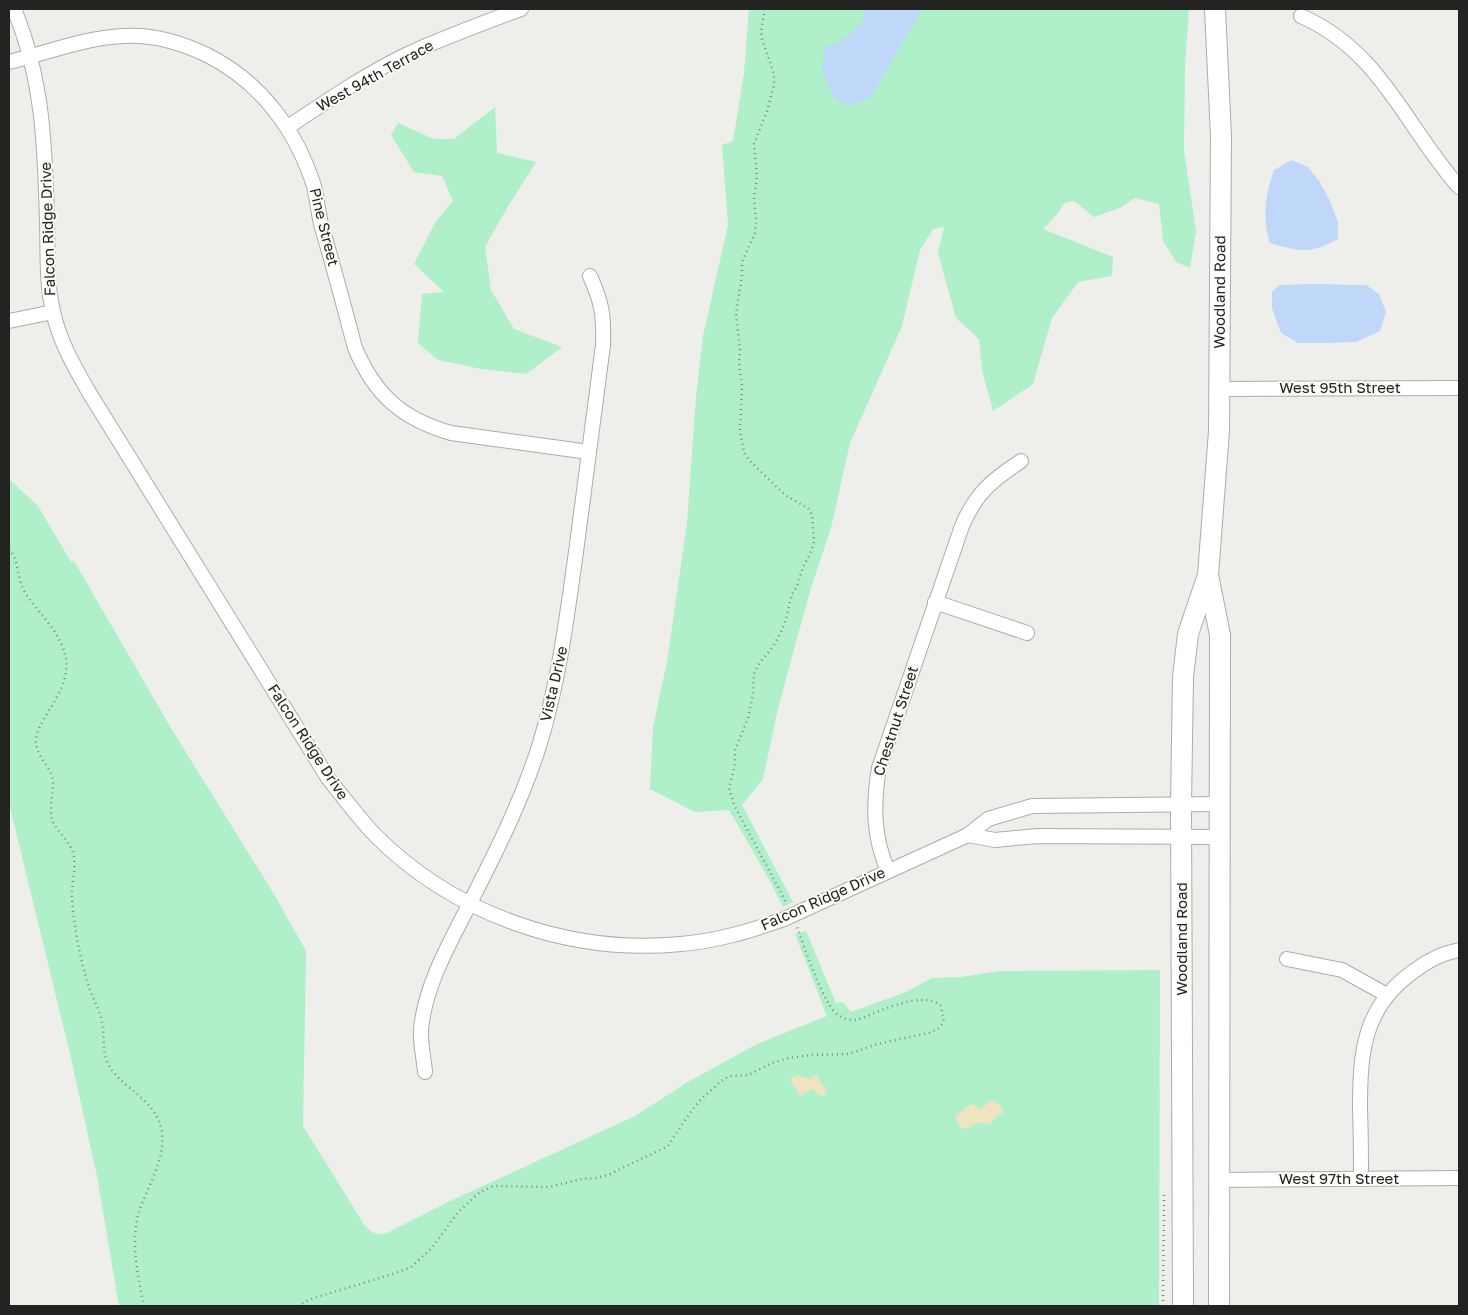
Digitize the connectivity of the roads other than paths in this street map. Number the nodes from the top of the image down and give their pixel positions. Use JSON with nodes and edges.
{"nodes":[{"id":1,"x":14,"y":9,"type":"edge"},
{"id":2,"x":521,"y":9,"type":"edge"},
{"id":3,"x":1215,"y":9,"type":"edge"},
{"id":4,"x":1301,"y":16,"type":"dead end"},
{"id":5,"x":31,"y":57,"type":"junction"},
{"id":6,"x":9,"y":62,"type":"edge"},
{"id":7,"x":288,"y":127,"type":"junction"},
{"id":8,"x":1459,"y":187,"type":"edge"},
{"id":9,"x":590,"y":276,"type":"dead end"},
{"id":10,"x":53,"y":312,"type":"junction"},
{"id":11,"x":9,"y":320,"type":"edge"},
{"id":12,"x":1220,"y":388,"type":"junction"},
{"id":13,"x":1459,"y":388,"type":"edge"},
{"id":14,"x":589,"y":452,"type":"junction"},
{"id":15,"x":1021,"y":461,"type":"dead end"},
{"id":16,"x":1208,"y":575,"type":"junction"},
{"id":17,"x":935,"y":602,"type":"junction"},
{"id":18,"x":1026,"y":633,"type":"dead end"},
{"id":19,"x":1220,"y":804,"type":"junction"},
{"id":20,"x":1182,"y":805,"type":"junction"},
{"id":21,"x":968,"y":835,"type":"junction"},
{"id":22,"x":1182,"y":837,"type":"junction"},
{"id":23,"x":1220,"y":837,"type":"junction"},
{"id":24,"x":888,"y":871,"type":"junction"},
{"id":25,"x":470,"y":904,"type":"junction"},
{"id":26,"x":1459,"y":950,"type":"edge"},
{"id":27,"x":1287,"y":958,"type":"dead end"},
{"id":28,"x":1387,"y":995,"type":"junction"},
{"id":29,"x":425,"y":1072,"type":"dead end"},
{"id":30,"x":1459,"y":1178,"type":"edge"},
{"id":31,"x":1361,"y":1179,"type":"junction"},
{"id":32,"x":1218,"y":1180,"type":"junction"},
{"id":33,"x":1183,"y":1306,"type":"edge"},
{"id":34,"x":1219,"y":1306,"type":"edge"}],
"edges":[{"from":1,"to":5,"type":"street","name":"Falcon Ridge Drive"},
{"from":2,"to":7,"type":"street","name":"West 94th Terrace"},
{"from":3,"to":12,"type":"main road","name":"Woodland Road"},
{"from":4,"to":8,"type":"street"},
{"from":5,"to":6,"type":"street"},
{"from":5,"to":7,"type":"street","name":"Pine Street"},
{"from":5,"to":10,"type":"street","name":"Falcon Ridge Drive"},
{"from":7,"to":14,"type":"street","name":"Pine Street"},
{"from":9,"to":14,"type":"street","name":"Vista Drive"},
{"from":10,"to":11,"type":"street"},
{"from":10,"to":25,"type":"street","name":"Falcon Ridge Drive"},
{"from":12,"to":13,"type":"street","name":"West 95th Street"},
{"from":12,"to":16,"type":"main road","name":"Woodland Road"},
{"from":14,"to":25,"type":"street","name":"Vista Drive"},
{"from":15,"to":17,"type":"street","name":"Chestnut Street"},
{"from":16,"to":19,"type":"main road","name":"Woodland Road"},
{"from":16,"to":20,"type":"main road","name":"Woodland Road"},
{"from":17,"to":18,"type":"street"},
{"from":17,"to":24,"type":"street","name":"Chestnut Street"},
{"from":19,"to":20,"type":"street","name":"Falcon Ridge Drive"},
{"from":19,"to":23,"type":"main road","name":"Woodland Road"},
{"from":20,"to":21,"type":"street","name":"Falcon Ridge Drive"},
{"from":20,"to":22,"type":"main road","name":"Woodland Road"},
{"from":21,"to":22,"type":"street"},
{"from":21,"to":24,"type":"street","name":"Falcon Ridge Drive"},
{"from":22,"to":23,"type":"street"},
{"from":22,"to":33,"type":"main road","name":"Woodland Road"},
{"from":23,"to":32,"type":"main road","name":"Woodland Road"},
{"from":24,"to":25,"type":"street","name":"Falcon Ridge Drive"},
{"from":25,"to":29,"type":"street","name":"Vista Drive"},
{"from":26,"to":28,"type":"street"},
{"from":27,"to":28,"type":"street"},
{"from":28,"to":31,"type":"street"},
{"from":30,"to":31,"type":"street","name":"West 97th Street"},
{"from":31,"to":32,"type":"street","name":"West 97th Street"},
{"from":32,"to":34,"type":"main road","name":"Woodland Road"}]}
